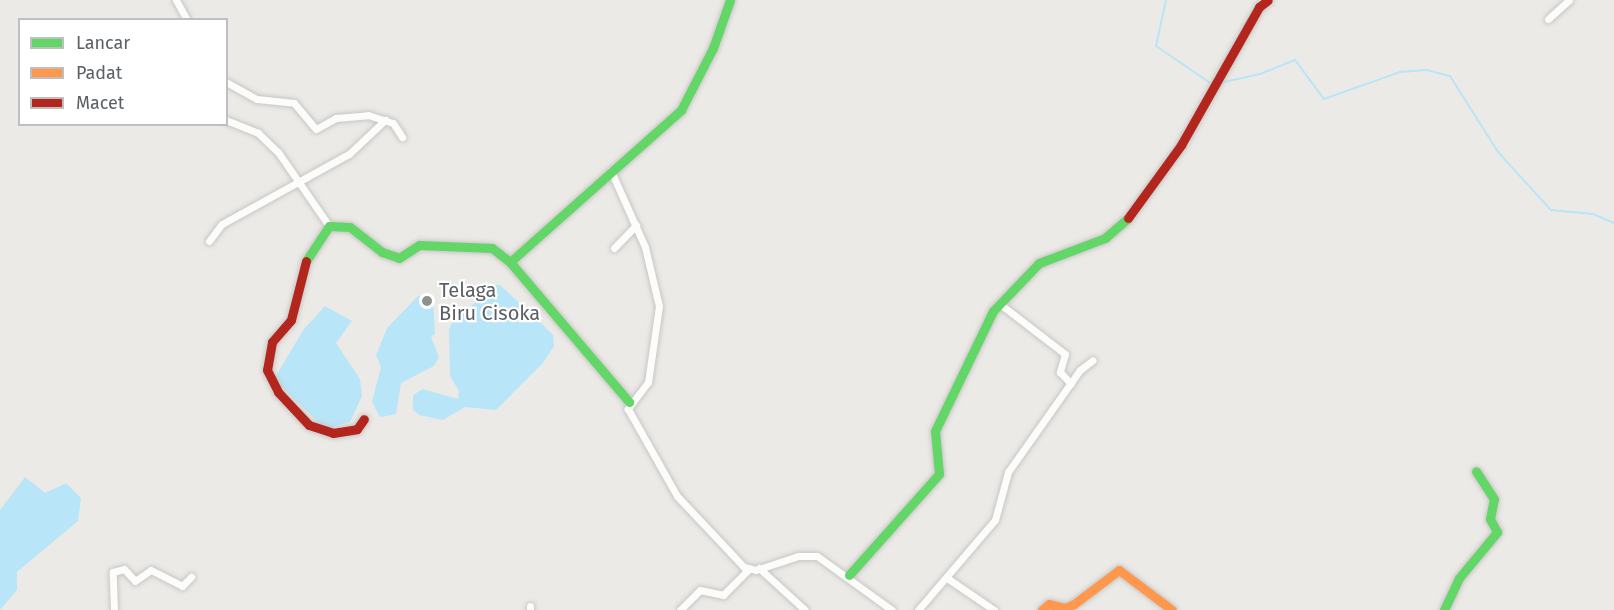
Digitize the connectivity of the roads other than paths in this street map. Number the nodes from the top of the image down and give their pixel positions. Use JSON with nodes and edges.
{"nodes":[{"id":1,"x":177,"y":0,"type":"edge"},
{"id":2,"x":730,"y":0,"type":"edge"},
{"id":3,"x":1268,"y":0,"type":"edge"},
{"id":4,"x":1569,"y":0,"type":"edge"},
{"id":5,"x":186,"y":18,"type":"edge"},
{"id":6,"x":1548,"y":19,"type":"dead end"},
{"id":7,"x":228,"y":83,"type":"edge"},
{"id":8,"x":385,"y":120,"type":"junction"},
{"id":9,"x":228,"y":121,"type":"edge"},
{"id":10,"x":402,"y":137,"type":"dead end"},
{"id":11,"x":611,"y":171,"type":"junction"},
{"id":12,"x":296,"y":180,"type":"junction"},
{"id":13,"x":636,"y":225,"type":"junction"},
{"id":14,"x":329,"y":226,"type":"junction"},
{"id":15,"x":209,"y":241,"type":"dead end"},
{"id":16,"x":614,"y":248,"type":"dead end"},
{"id":17,"x":510,"y":262,"type":"junction"},
{"id":18,"x":1000,"y":304,"type":"junction"},
{"id":19,"x":1093,"y":360,"type":"dead end"},
{"id":20,"x":1071,"y":384,"type":"junction"},
{"id":21,"x":629,"y":402,"type":"junction"},
{"id":22,"x":364,"y":419,"type":"dead end"},
{"id":23,"x":1476,"y":471,"type":"dead end"},
{"id":24,"x":759,"y":568,"type":"junction"},
{"id":25,"x":749,"y":569,"type":"junction"},
{"id":26,"x":849,"y":575,"type":"junction"},
{"id":27,"x":191,"y":577,"type":"dead end"},
{"id":28,"x":947,"y":578,"type":"junction"},
{"id":29,"x":114,"y":610,"type":"edge"},
{"id":30,"x":680,"y":610,"type":"edge"},
{"id":31,"x":806,"y":610,"type":"edge"},
{"id":32,"x":892,"y":610,"type":"edge"},
{"id":33,"x":918,"y":610,"type":"edge"},
{"id":34,"x":994,"y":610,"type":"edge"},
{"id":35,"x":1042,"y":610,"type":"edge"},
{"id":36,"x":1172,"y":610,"type":"edge"},
{"id":37,"x":1444,"y":610,"type":"edge"}],
"edges":[{"from":1,"to":5,"type":"street"},
{"from":2,"to":11,"type":"street"},
{"from":3,"to":18,"type":"street"},
{"from":4,"to":6,"type":"street"},
{"from":7,"to":8,"type":"street"},
{"from":8,"to":10,"type":"street"},
{"from":8,"to":12,"type":"street"},
{"from":9,"to":12,"type":"street"},
{"from":11,"to":13,"type":"street"},
{"from":11,"to":17,"type":"street"},
{"from":12,"to":14,"type":"street"},
{"from":12,"to":15,"type":"street"},
{"from":13,"to":16,"type":"street"},
{"from":13,"to":21,"type":"street"},
{"from":14,"to":17,"type":"street"},
{"from":14,"to":22,"type":"street"},
{"from":17,"to":21,"type":"street"},
{"from":18,"to":20,"type":"street"},
{"from":18,"to":26,"type":"street"},
{"from":19,"to":20,"type":"street"},
{"from":20,"to":28,"type":"street"},
{"from":21,"to":25,"type":"street"},
{"from":23,"to":37,"type":"street"},
{"from":24,"to":25,"type":"street"},
{"from":24,"to":26,"type":"street"},
{"from":24,"to":31,"type":"street"},
{"from":25,"to":30,"type":"street"},
{"from":26,"to":32,"type":"street"},
{"from":27,"to":29,"type":"street"},
{"from":28,"to":33,"type":"street"},
{"from":28,"to":34,"type":"street"},
{"from":35,"to":36,"type":"street"}]}
